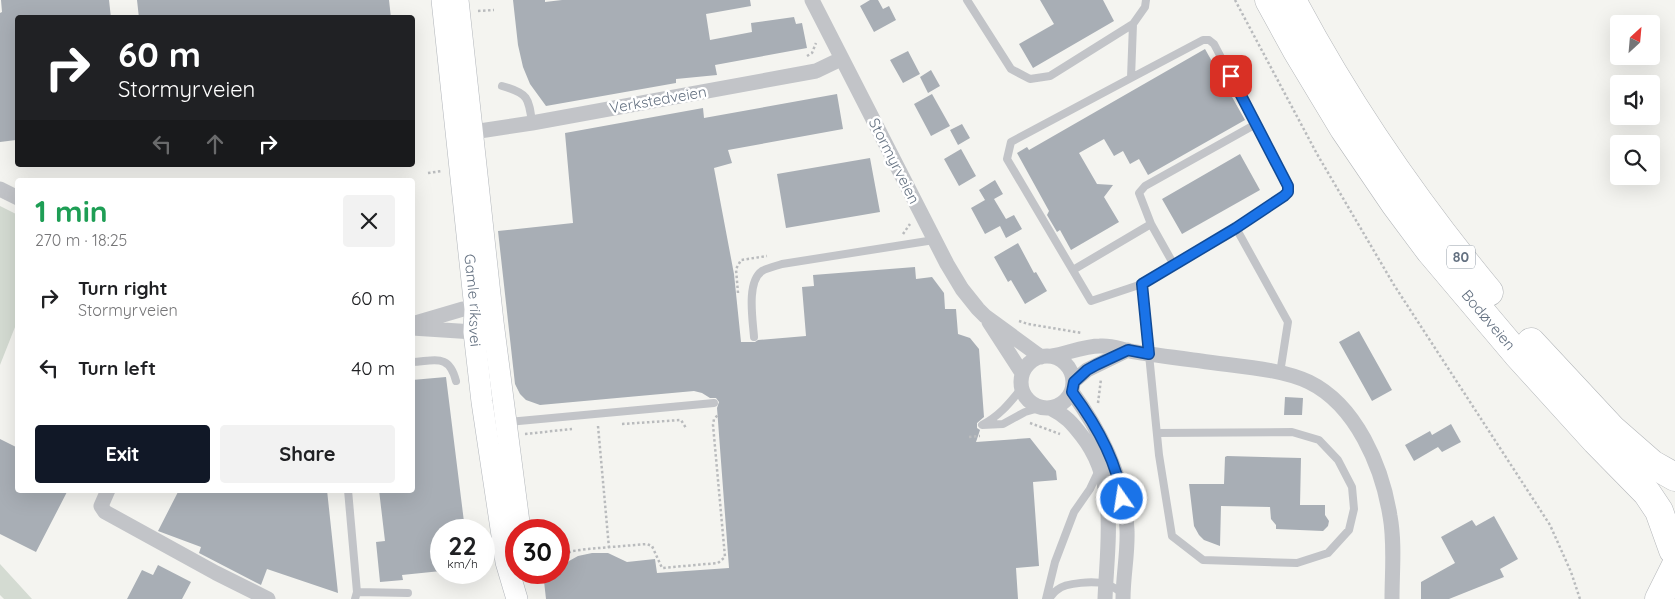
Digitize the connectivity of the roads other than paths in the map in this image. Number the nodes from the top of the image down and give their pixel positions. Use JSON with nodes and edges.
{"nodes":[{"id":1,"x":442,"y":0,"type":"edge"},
{"id":2,"x":458,"y":0,"type":"edge"},
{"id":3,"x":812,"y":0,"type":"edge"},
{"id":4,"x":967,"y":0,"type":"edge"},
{"id":5,"x":1146,"y":0,"type":"edge"},
{"id":6,"x":1269,"y":0,"type":"edge"},
{"id":7,"x":1292,"y":0,"type":"edge"},
{"id":8,"x":1133,"y":24,"type":"junction"},
{"id":9,"x":841,"y":59,"type":"junction"},
{"id":10,"x":1131,"y":78,"type":"junction"},
{"id":11,"x":502,"y":86,"type":"dead end"},
{"id":12,"x":532,"y":123,"type":"junction"},
{"id":13,"x":1256,"y":124,"type":"junction"},
{"id":14,"x":473,"y":132,"type":"junction"},
{"id":15,"x":0,"y":189,"type":"edge"},
{"id":16,"x":15,"y":196,"type":"edge"},
{"id":17,"x":1151,"y":224,"type":"junction"},
{"id":18,"x":1236,"y":228,"type":"junction"},
{"id":19,"x":934,"y":240,"type":"junction"},
{"id":20,"x":1174,"y":265,"type":"junction"},
{"id":21,"x":1073,"y":270,"type":"junction"},
{"id":22,"x":1142,"y":284,"type":"junction"},
{"id":23,"x":474,"y":309,"type":"junction"},
{"id":24,"x":986,"y":316,"type":"junction"},
{"id":25,"x":493,"y":322,"type":"junction"},
{"id":26,"x":415,"y":325,"type":"edge"},
{"id":27,"x":415,"y":326,"type":"edge"},
{"id":28,"x":474,"y":332,"type":"junction"},
{"id":29,"x":754,"y":337,"type":"dead end"},
{"id":30,"x":1128,"y":350,"type":"junction"},
{"id":31,"x":1149,"y":354,"type":"junction"},
{"id":32,"x":1047,"y":356,"type":"junction"},
{"id":33,"x":415,"y":362,"type":"edge"},
{"id":34,"x":1022,"y":373,"type":"junction"},
{"id":35,"x":1280,"y":373,"type":"junction"},
{"id":36,"x":456,"y":381,"type":"dead end"},
{"id":37,"x":1073,"y":386,"type":"junction"},
{"id":38,"x":1021,"y":389,"type":"junction"},
{"id":39,"x":714,"y":403,"type":"dead end"},
{"id":40,"x":1045,"y":408,"type":"junction"},
{"id":41,"x":513,"y":428,"type":"junction"},
{"id":42,"x":1157,"y":433,"type":"junction"},
{"id":43,"x":1100,"y":467,"type":"junction"},
{"id":44,"x":1675,"y":477,"type":"edge"},
{"id":45,"x":107,"y":493,"type":"edge"},
{"id":46,"x":348,"y":493,"type":"edge"},
{"id":47,"x":519,"y":519,"type":"edge"},
{"id":48,"x":1675,"y":551,"type":"edge"},
{"id":49,"x":523,"y":584,"type":"edge"},
{"id":50,"x":1105,"y":584,"type":"junction"},
{"id":51,"x":408,"y":593,"type":"dead end"},
{"id":52,"x":356,"y":595,"type":"edge"},
{"id":53,"x":1121,"y":597,"type":"edge"},
{"id":54,"x":268,"y":599,"type":"edge"},
{"id":55,"x":517,"y":599,"type":"edge"},
{"id":56,"x":524,"y":599,"type":"edge"},
{"id":57,"x":1048,"y":599,"type":"edge"},
{"id":58,"x":1105,"y":599,"type":"edge"},
{"id":59,"x":1392,"y":599,"type":"edge"},
{"id":60,"x":1659,"y":599,"type":"edge"}],
"edges":[{"from":1,"to":23,"type":"street","name":"Gamle riksvei"},
{"from":2,"to":14,"type":"street","name":"Gamle riksvei"},
{"from":3,"to":9,"type":"street","name":"Stormyrveien"},
{"from":4,"to":8,"type":"lane"},
{"from":5,"to":8,"type":"lane"},
{"from":6,"to":48,"type":"highway","name":"Bodøveien","number":"80"},
{"from":7,"to":44,"type":"highway","name":"Bodøveien","number":"80"},
{"from":8,"to":10,"type":"lane"},
{"from":9,"to":12,"type":"street","name":"Verkstedveien"},
{"from":9,"to":19,"type":"street","name":"Stormyrveien"},
{"from":10,"to":13,"type":"lane"},
{"from":10,"to":21,"type":"lane"},
{"from":11,"to":12,"type":"lane"},
{"from":12,"to":14,"type":"street","name":"Verkstedveien"},
{"from":13,"to":17,"type":"lane"},
{"from":13,"to":18,"type":"lane"},
{"from":14,"to":25,"type":"street","name":"Gamle riksvei"},
{"from":15,"to":16,"type":"street"},
{"from":17,"to":20,"type":"lane"},
{"from":17,"to":21,"type":"lane"},
{"from":18,"to":20,"type":"lane"},
{"from":18,"to":35,"type":"lane"},
{"from":19,"to":24,"type":"street","name":"Stormyrveien"},
{"from":19,"to":29,"type":"lane"},
{"from":20,"to":22,"type":"lane"},
{"from":21,"to":22,"type":"lane"},
{"from":22,"to":31,"type":"lane"},
{"from":23,"to":25,"type":"street"},
{"from":23,"to":26,"type":"street"},
{"from":23,"to":28,"type":"street","name":"Gamle riksvei"},
{"from":24,"to":32,"type":"street","name":"Stormyrveien"},
{"from":24,"to":34,"type":"street","name":"Stormyrveien"},
{"from":25,"to":28,"type":"street"},
{"from":25,"to":41,"type":"street","name":"Gamle riksvei"},
{"from":27,"to":28,"type":"street"},
{"from":28,"to":55,"type":"street","name":"Gamle riksvei"},
{"from":30,"to":31,"type":"street"},
{"from":30,"to":32,"type":"street"},
{"from":30,"to":37,"type":"street"},
{"from":31,"to":35,"type":"street"},
{"from":31,"to":42,"type":"lane"},
{"from":32,"to":34,"type":"street"},
{"from":32,"to":37,"type":"street"},
{"from":33,"to":36,"type":"lane"},
{"from":34,"to":38,"type":"street"},
{"from":35,"to":59,"type":"street"},
{"from":37,"to":40,"type":"street"},
{"from":37,"to":53,"type":"street"},
{"from":38,"to":40,"type":"street"},
{"from":38,"to":40,"type":"lane"},
{"from":39,"to":41,"type":"lane"},
{"from":40,"to":43,"type":"street"},
{"from":41,"to":47,"type":"street","name":"Gamle riksvei"},
{"from":42,"to":42,"type":"lane"},
{"from":43,"to":50,"type":"street"},
{"from":43,"to":57,"type":"lane"},
{"from":45,"to":54,"type":"street"},
{"from":46,"to":52,"type":"lane"},
{"from":48,"to":60,"type":"highway","name":"Bodøveien","number":"80"},
{"from":49,"to":56,"type":"street"},
{"from":50,"to":53,"type":"lane"},
{"from":50,"to":57,"type":"lane"},
{"from":50,"to":58,"type":"street"},
{"from":51,"to":52,"type":"lane"}]}
